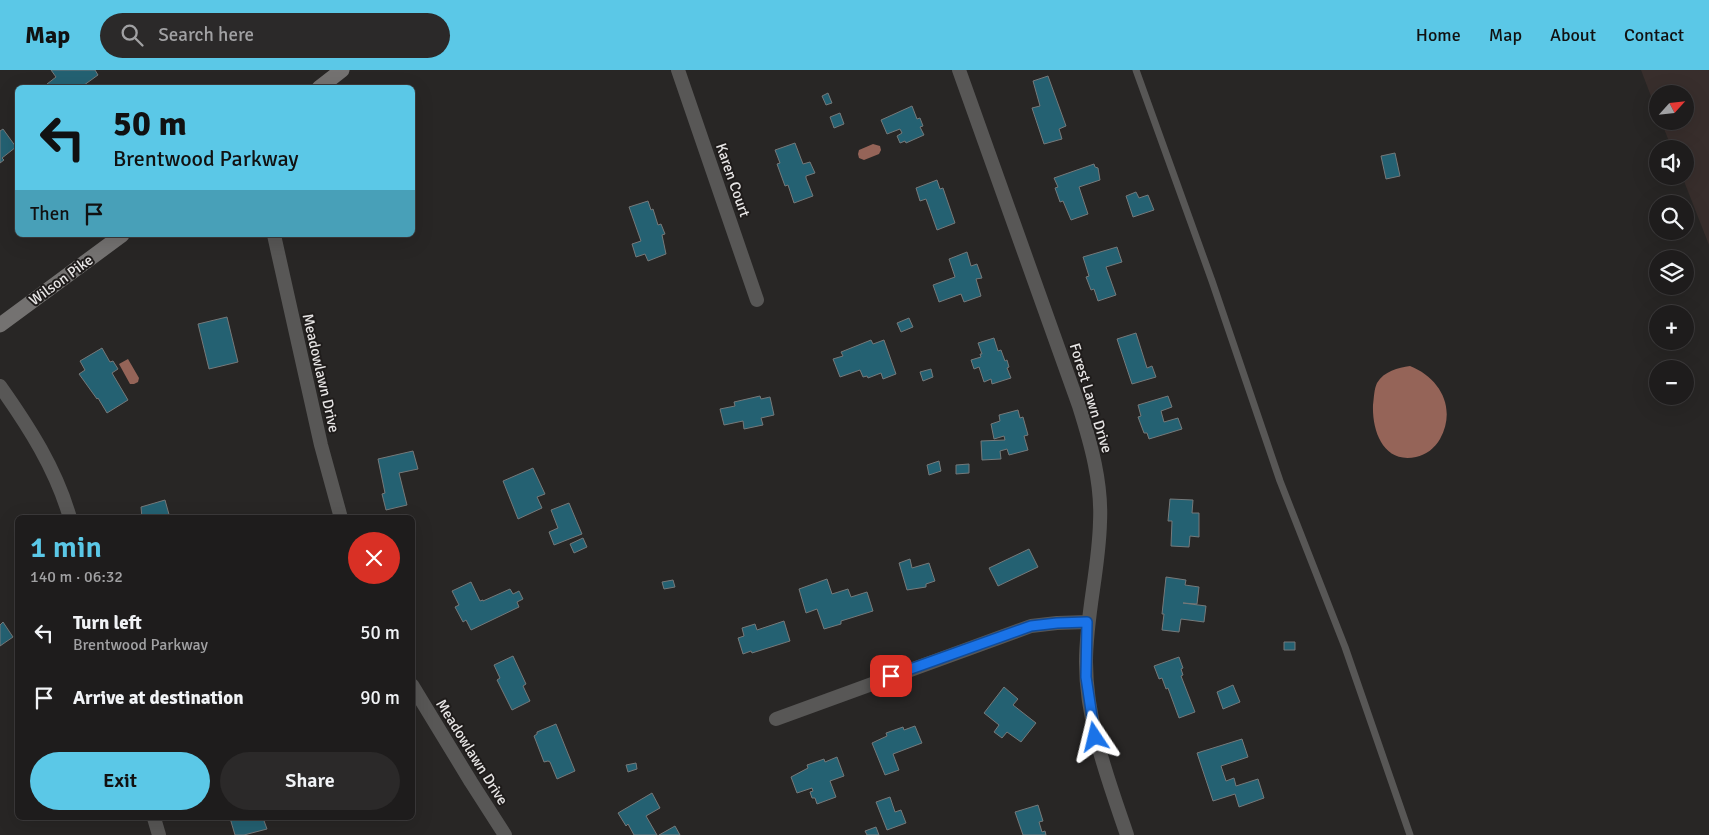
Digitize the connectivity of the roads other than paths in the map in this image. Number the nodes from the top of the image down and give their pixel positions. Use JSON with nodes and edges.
{"nodes":[{"id":1,"x":342,"y":70,"type":"edge"},
{"id":2,"x":678,"y":70,"type":"edge"},
{"id":3,"x":959,"y":70,"type":"edge"},
{"id":4,"x":1136,"y":70,"type":"edge"},
{"id":5,"x":323,"y":85,"type":"edge"},
{"id":6,"x":119,"y":237,"type":"edge"},
{"id":7,"x":274,"y":237,"type":"edge"},
{"id":8,"x":757,"y":300,"type":"dead end"},
{"id":9,"x":0,"y":325,"type":"edge"},
{"id":10,"x":0,"y":386,"type":"edge"},
{"id":11,"x":69,"y":515,"type":"edge"},
{"id":12,"x":340,"y":515,"type":"edge"},
{"id":13,"x":1087,"y":622,"type":"junction"},
{"id":14,"x":415,"y":690,"type":"edge"},
{"id":15,"x":776,"y":718,"type":"dead end"},
{"id":16,"x":155,"y":820,"type":"edge"},
{"id":17,"x":159,"y":835,"type":"edge"},
{"id":18,"x":505,"y":835,"type":"edge"},
{"id":19,"x":1127,"y":835,"type":"edge"},
{"id":20,"x":1410,"y":835,"type":"edge"}],
"edges":[{"from":1,"to":5,"type":"main road"},
{"from":2,"to":8,"type":"street","name":"Karen Court"},
{"from":3,"to":13,"type":"street","name":"Forest Lawn Drive"},
{"from":4,"to":20,"type":"lane"},
{"from":6,"to":9,"type":"main road","name":"Wilson Pike"},
{"from":7,"to":12,"type":"street","name":"Meadowlawn Drive"},
{"from":10,"to":11,"type":"street"},
{"from":13,"to":15,"type":"street"},
{"from":13,"to":19,"type":"street","name":"Forest Lawn Drive"},
{"from":14,"to":18,"type":"street","name":"Meadowlawn Drive"},
{"from":16,"to":17,"type":"street"}]}
